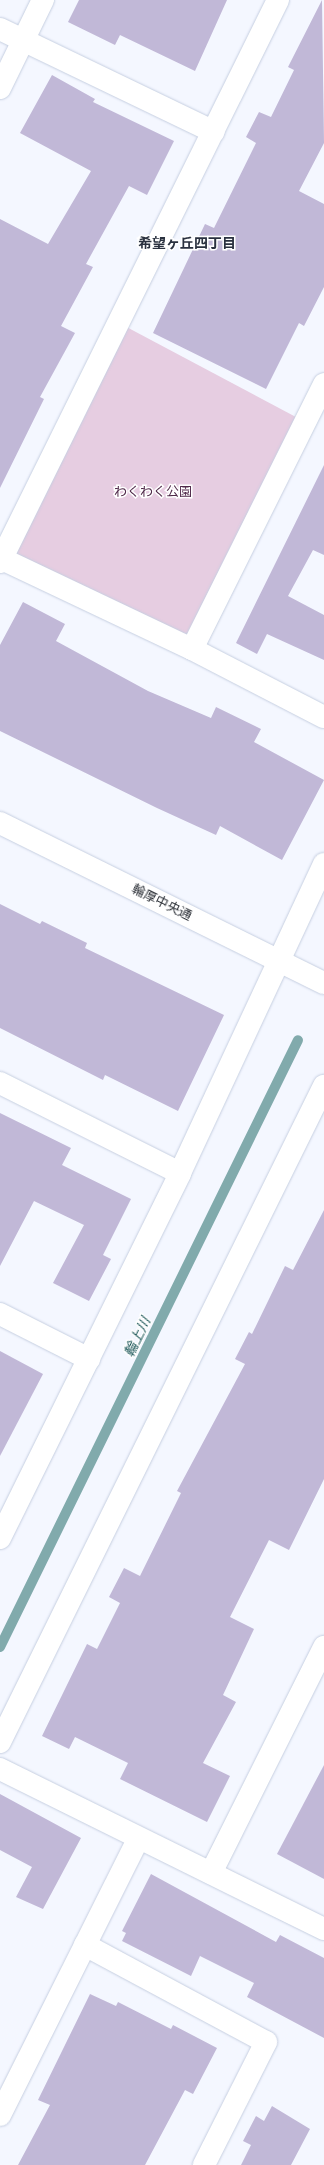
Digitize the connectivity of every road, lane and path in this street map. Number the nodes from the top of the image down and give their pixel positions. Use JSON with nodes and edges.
{"nodes":[{"id":1,"x":43,"y":0,"type":"edge"},
{"id":2,"x":278,"y":0,"type":"edge"},
{"id":3,"x":0,"y":29,"type":"edge"},
{"id":4,"x":23,"y":40,"type":"junction"},
{"id":5,"x":0,"y":88,"type":"edge"},
{"id":6,"x":214,"y":132,"type":"junction"},
{"id":7,"x":324,"y":384,"type":"edge"},
{"id":8,"x":0,"y":560,"type":"edge"},
{"id":9,"x":192,"y":649,"type":"junction"},
{"id":10,"x":324,"y":717,"type":"edge"},
{"id":11,"x":0,"y":823,"type":"edge"},
{"id":12,"x":324,"y":864,"type":"edge"},
{"id":13,"x":279,"y":960,"type":"junction"},
{"id":14,"x":324,"y":983,"type":"edge"},
{"id":15,"x":0,"y":1083,"type":"edge"},
{"id":16,"x":324,"y":1086,"type":"edge"},
{"id":17,"x":180,"y":1173,"type":"junction"},
{"id":18,"x":0,"y":1314,"type":"edge"},
{"id":19,"x":89,"y":1359,"type":"junction"},
{"id":20,"x":0,"y":1538,"type":"edge"},
{"id":21,"x":324,"y":1647,"type":"edge"},
{"id":22,"x":0,"y":1742,"type":"edge"},
{"id":23,"x":0,"y":1769,"type":"edge"},
{"id":24,"x":138,"y":1839,"type":"junction"},
{"id":25,"x":210,"y":1873,"type":"junction"},
{"id":26,"x":324,"y":1929,"type":"edge"},
{"id":27,"x":85,"y":1945,"type":"junction"},
{"id":28,"x":0,"y":2115,"type":"edge"},
{"id":29,"x":204,"y":2165,"type":"edge"}],
"edges":[{"from":1,"to":4,"type":"street"},
{"from":2,"to":6,"type":"street"},
{"from":3,"to":4,"type":"street"},
{"from":4,"to":5,"type":"street"},
{"from":4,"to":6,"type":"street"},
{"from":6,"to":8,"type":"street"},
{"from":7,"to":9,"type":"street"},
{"from":8,"to":9,"type":"street"},
{"from":9,"to":10,"type":"street"},
{"from":11,"to":13,"type":"street","name":"輪厚中央通"},
{"from":12,"to":13,"type":"street"},
{"from":13,"to":14,"type":"street","name":"輪厚中央通"},
{"from":13,"to":17,"type":"street"},
{"from":15,"to":17,"type":"street"},
{"from":16,"to":22,"type":"street"},
{"from":17,"to":19,"type":"street"},
{"from":18,"to":19,"type":"street"},
{"from":19,"to":20,"type":"street"},
{"from":21,"to":25,"type":"street"},
{"from":23,"to":24,"type":"street"},
{"from":24,"to":25,"type":"street"},
{"from":24,"to":27,"type":"street"},
{"from":25,"to":26,"type":"street"},
{"from":27,"to":28,"type":"street"},
{"from":27,"to":29,"type":"street"}]}
